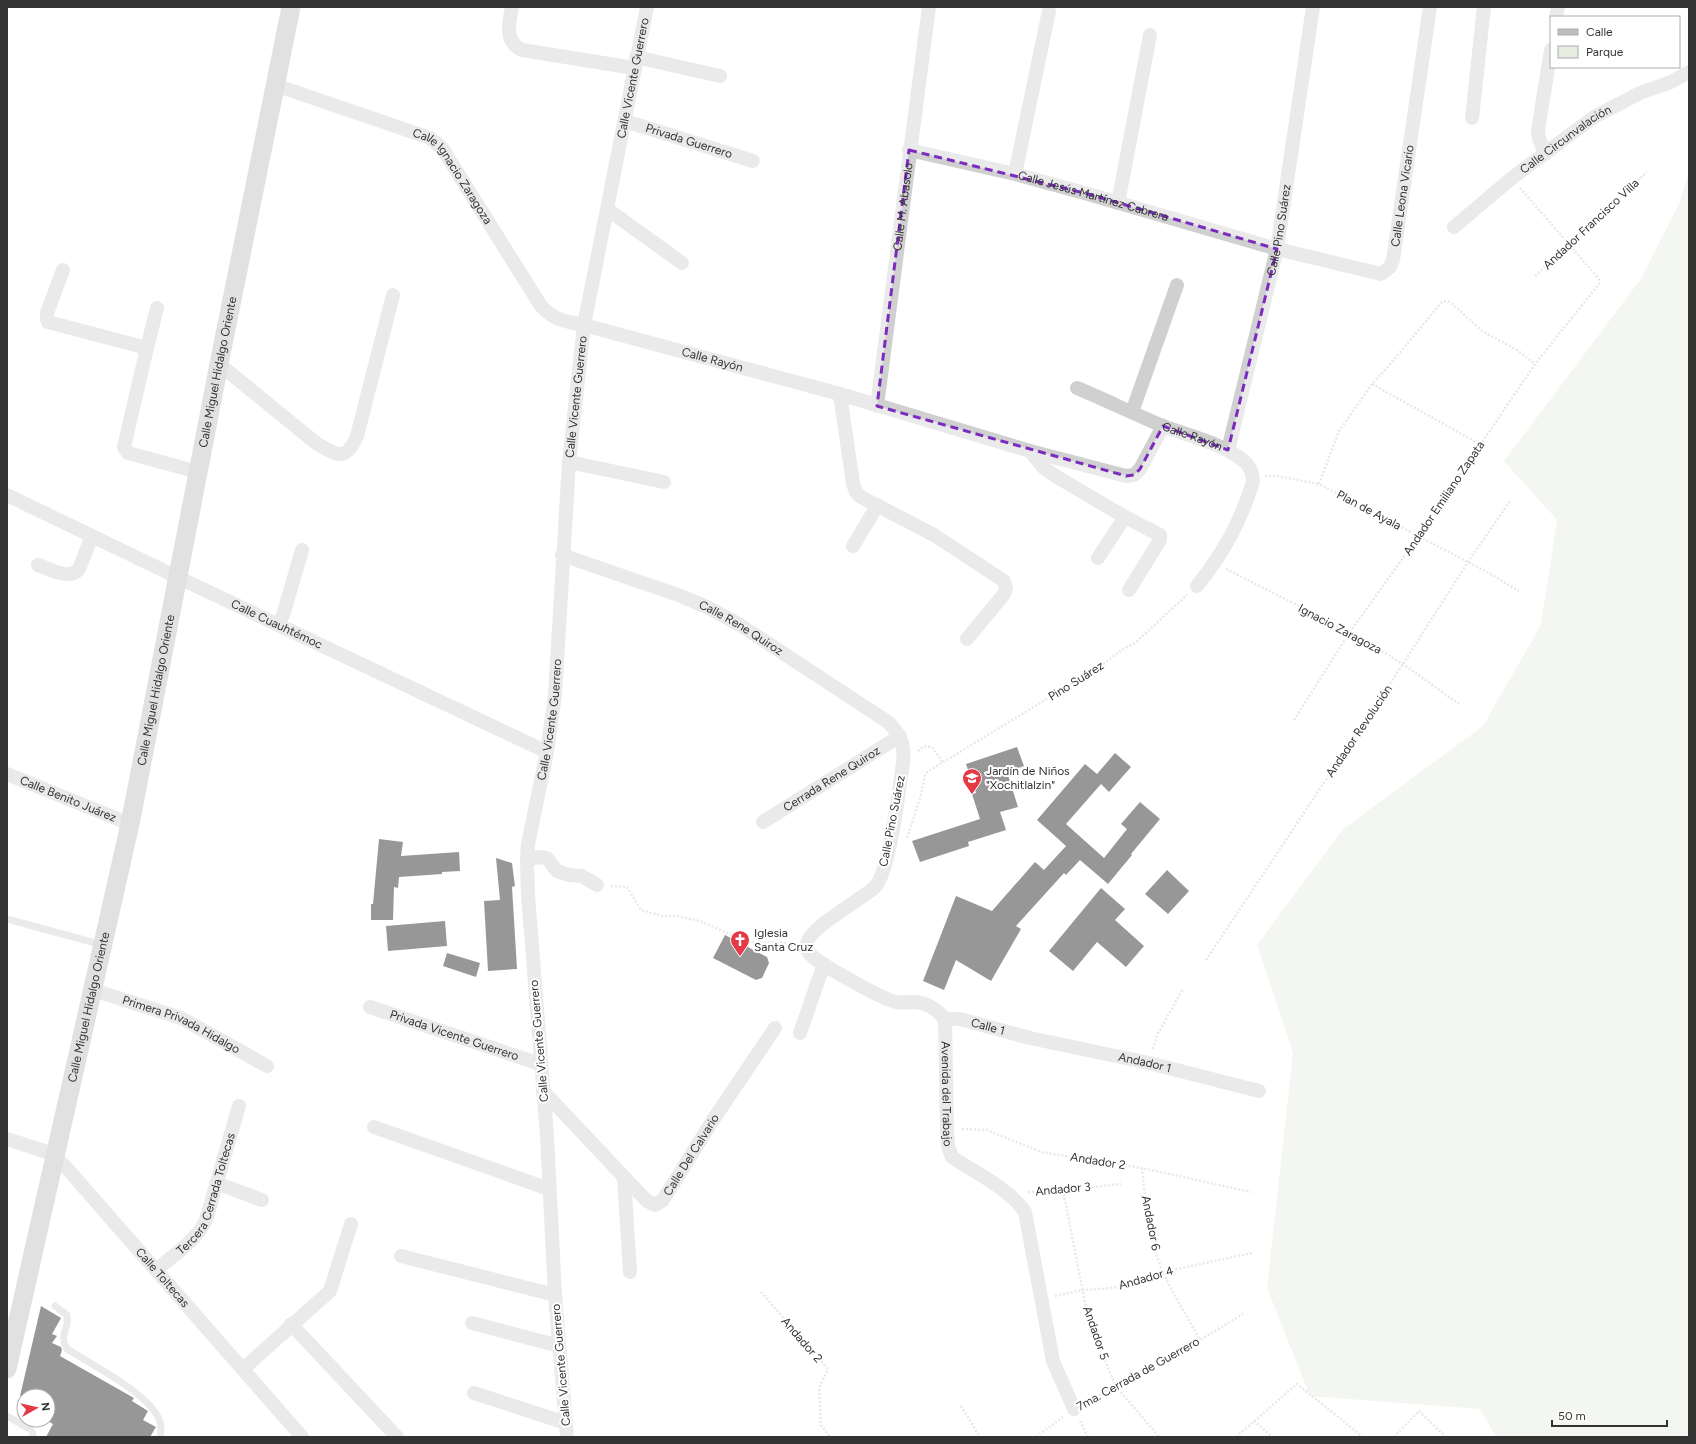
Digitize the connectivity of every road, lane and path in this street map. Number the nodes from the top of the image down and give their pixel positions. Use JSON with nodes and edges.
{"nodes":[{"id":1,"x":291,"y":7,"type":"edge"},
{"id":2,"x":512,"y":7,"type":"edge"},
{"id":3,"x":646,"y":7,"type":"edge"},
{"id":4,"x":929,"y":7,"type":"edge"},
{"id":5,"x":1313,"y":7,"type":"edge"},
{"id":6,"x":1430,"y":7,"type":"edge"},
{"id":7,"x":1484,"y":7,"type":"edge"},
{"id":8,"x":1049,"y":11,"type":"dead end"},
{"id":9,"x":1150,"y":35,"type":"dead end"},
{"id":10,"x":1550,"y":56,"type":"edge"},
{"id":11,"x":635,"y":63,"type":"junction"},
{"id":12,"x":1689,"y":72,"type":"edge"},
{"id":13,"x":720,"y":76,"type":"dead end"},
{"id":14,"x":275,"y":85,"type":"junction"},
{"id":15,"x":1472,"y":118,"type":"dead end"},
{"id":16,"x":625,"y":121,"type":"junction"},
{"id":17,"x":909,"y":150,"type":"junction"},
{"id":18,"x":1546,"y":154,"type":"junction"},
{"id":19,"x":753,"y":161,"type":"dead end"},
{"id":20,"x":1647,"y":172,"type":"dead end"},
{"id":21,"x":1014,"y":174,"type":"junction"},
{"id":22,"x":1512,"y":178,"type":"junction"},
{"id":23,"x":1118,"y":203,"type":"junction"},
{"id":24,"x":607,"y":209,"type":"junction"},
{"id":25,"x":1454,"y":227,"type":"dead end"},
{"id":26,"x":1568,"y":244,"type":"junction"},
{"id":27,"x":1276,"y":249,"type":"junction"},
{"id":28,"x":682,"y":263,"type":"dead end"},
{"id":29,"x":63,"y":270,"type":"dead end"},
{"id":30,"x":1535,"y":276,"type":"dead end"},
{"id":31,"x":1177,"y":285,"type":"dead end"},
{"id":32,"x":393,"y":295,"type":"dead end"},
{"id":33,"x":157,"y":308,"type":"dead end"},
{"id":34,"x":584,"y":324,"type":"junction"},
{"id":35,"x":147,"y":348,"type":"junction"},
{"id":36,"x":219,"y":364,"type":"junction"},
{"id":37,"x":1535,"y":364,"type":"junction"},
{"id":38,"x":1372,"y":384,"type":"junction"},
{"id":39,"x":1077,"y":388,"type":"dead end"},
{"id":40,"x":840,"y":394,"type":"junction"},
{"id":41,"x":877,"y":406,"type":"junction"},
{"id":42,"x":1132,"y":412,"type":"junction"},
{"id":43,"x":1163,"y":426,"type":"junction"},
{"id":44,"x":1480,"y":445,"type":"junction"},
{"id":45,"x":1228,"y":450,"type":"junction"},
{"id":46,"x":1030,"y":451,"type":"junction"},
{"id":47,"x":569,"y":462,"type":"junction"},
{"id":48,"x":198,"y":472,"type":"junction"},
{"id":49,"x":1253,"y":476,"type":"junction"},
{"id":50,"x":664,"y":482,"type":"dead end"},
{"id":51,"x":1319,"y":484,"type":"junction"},
{"id":52,"x":7,"y":495,"type":"edge"},
{"id":53,"x":1510,"y":502,"type":"dead end"},
{"id":54,"x":877,"y":506,"type":"junction"},
{"id":55,"x":1125,"y":517,"type":"junction"},
{"id":56,"x":92,"y":536,"type":"junction"},
{"id":57,"x":1418,"y":536,"type":"junction"},
{"id":58,"x":853,"y":546,"type":"dead end"},
{"id":59,"x":302,"y":550,"type":"dead end"},
{"id":60,"x":562,"y":555,"type":"junction"},
{"id":61,"x":1098,"y":558,"type":"dead end"},
{"id":62,"x":1468,"y":562,"type":"junction"},
{"id":63,"x":1215,"y":563,"type":"junction"},
{"id":64,"x":38,"y":565,"type":"dead end"},
{"id":65,"x":177,"y":577,"type":"junction"},
{"id":66,"x":1198,"y":586,"type":"joint"},
{"id":67,"x":1129,"y":590,"type":"dead end"},
{"id":68,"x":1519,"y":591,"type":"dead end"},
{"id":69,"x":279,"y":625,"type":"junction"},
{"id":70,"x":1350,"y":632,"type":"junction"},
{"id":71,"x":967,"y":639,"type":"dead end"},
{"id":72,"x":1403,"y":664,"type":"junction"},
{"id":73,"x":1459,"y":704,"type":"dead end"},
{"id":74,"x":1294,"y":720,"type":"dead end"},
{"id":75,"x":900,"y":736,"type":"junction"},
{"id":76,"x":547,"y":752,"type":"junction"},
{"id":77,"x":903,"y":763,"type":"junction"},
{"id":78,"x":943,"y":763,"type":"junction"},
{"id":79,"x":7,"y":774,"type":"edge"},
{"id":80,"x":925,"y":779,"type":"dead end"},
{"id":81,"x":763,"y":822,"type":"dead end"},
{"id":82,"x":130,"y":824,"type":"junction"},
{"id":83,"x":527,"y":859,"type":"junction"},
{"id":84,"x":597,"y":885,"type":"joint"},
{"id":85,"x":7,"y":919,"type":"edge"},
{"id":86,"x":806,"y":944,"type":"junction"},
{"id":87,"x":103,"y":945,"type":"junction"},
{"id":88,"x":1206,"y":960,"type":"dead end"},
{"id":89,"x":824,"y":964,"type":"junction"},
{"id":90,"x":1183,"y":989,"type":"dead end"},
{"id":91,"x":92,"y":990,"type":"junction"},
{"id":92,"x":370,"y":1007,"type":"dead end"},
{"id":93,"x":946,"y":1019,"type":"junction"},
{"id":94,"x":775,"y":1028,"type":"dead end"},
{"id":95,"x":800,"y":1033,"type":"dead end"},
{"id":96,"x":1030,"y":1038,"type":"joint"},
{"id":97,"x":1149,"y":1063,"type":"junction"},
{"id":98,"x":540,"y":1064,"type":"junction"},
{"id":99,"x":267,"y":1066,"type":"dead end"},
{"id":100,"x":543,"y":1091,"type":"junction"},
{"id":101,"x":1259,"y":1091,"type":"dead end"},
{"id":102,"x":239,"y":1106,"type":"dead end"},
{"id":103,"x":374,"y":1127,"type":"dead end"},
{"id":104,"x":947,"y":1128,"type":"junction"},
{"id":105,"x":7,"y":1139,"type":"edge"},
{"id":106,"x":55,"y":1158,"type":"junction"},
{"id":107,"x":1142,"y":1168,"type":"junction"},
{"id":108,"x":624,"y":1177,"type":"junction"},
{"id":109,"x":216,"y":1183,"type":"junction"},
{"id":110,"x":1121,"y":1184,"type":"dead end"},
{"id":111,"x":549,"y":1189,"type":"junction"},
{"id":112,"x":1063,"y":1190,"type":"junction"},
{"id":113,"x":1251,"y":1192,"type":"dead end"},
{"id":114,"x":1005,"y":1193,"type":"junction"},
{"id":115,"x":262,"y":1200,"type":"dead end"},
{"id":116,"x":351,"y":1224,"type":"dead end"},
{"id":117,"x":1252,"y":1253,"type":"dead end"},
{"id":118,"x":400,"y":1256,"type":"dead end"},
{"id":119,"x":156,"y":1270,"type":"junction"},
{"id":120,"x":630,"y":1272,"type":"dead end"},
{"id":121,"x":1164,"y":1272,"type":"junction"},
{"id":122,"x":1083,"y":1290,"type":"junction"},
{"id":123,"x":761,"y":1292,"type":"dead end"},
{"id":124,"x":555,"y":1295,"type":"junction"},
{"id":125,"x":1040,"y":1299,"type":"junction"},
{"id":126,"x":55,"y":1306,"type":"dead end"},
{"id":127,"x":1243,"y":1314,"type":"dead end"},
{"id":128,"x":472,"y":1323,"type":"dead end"},
{"id":129,"x":291,"y":1324,"type":"junction"},
{"id":130,"x":1200,"y":1340,"type":"junction"},
{"id":131,"x":559,"y":1346,"type":"junction"},
{"id":132,"x":242,"y":1369,"type":"junction"},
{"id":133,"x":7,"y":1370,"type":"edge"},
{"id":134,"x":1115,"y":1385,"type":"junction"},
{"id":135,"x":474,"y":1393,"type":"dead end"},
{"id":136,"x":961,"y":1406,"type":"dead end"},
{"id":137,"x":1074,"y":1409,"type":"junction"},
{"id":138,"x":7,"y":1416,"type":"edge"},
{"id":139,"x":1254,"y":1421,"type":"junction"},
{"id":140,"x":566,"y":1423,"type":"junction"},
{"id":141,"x":34,"y":1437,"type":"edge"},
{"id":142,"x":160,"y":1437,"type":"edge"},
{"id":143,"x":302,"y":1437,"type":"edge"},
{"id":144,"x":397,"y":1437,"type":"edge"},
{"id":145,"x":567,"y":1437,"type":"edge"},
{"id":146,"x":830,"y":1437,"type":"edge"},
{"id":147,"x":980,"y":1437,"type":"edge"},
{"id":148,"x":1036,"y":1437,"type":"edge"},
{"id":149,"x":1159,"y":1437,"type":"edge"},
{"id":150,"x":1236,"y":1437,"type":"edge"},
{"id":151,"x":1272,"y":1437,"type":"edge"},
{"id":152,"x":1363,"y":1437,"type":"edge"},
{"id":153,"x":1394,"y":1437,"type":"edge"},
{"id":154,"x":1446,"y":1437,"type":"edge"}],
"edges":[{"from":1,"to":14,"type":"street","name":"Calle Miguel Hidalgo Oriente"},
{"from":2,"to":11,"type":"street"},
{"from":3,"to":11,"type":"street","name":"Calle Vicente Guerrero"},
{"from":4,"to":17,"type":"street","name":"Calle M. Abasolo"},
{"from":5,"to":27,"type":"street","name":"Calle Pino Suárez"},
{"from":6,"to":27,"type":"street","name":"Calle Leona Vicario"},
{"from":7,"to":15,"type":"street"},
{"from":8,"to":21,"type":"street"},
{"from":9,"to":23,"type":"street"},
{"from":10,"to":18,"type":"street"},
{"from":11,"to":13,"type":"street"},
{"from":11,"to":16,"type":"street","name":"Calle Vicente Guerrero"},
{"from":12,"to":18,"type":"street","name":"Calle Circunvalación"},
{"from":14,"to":34,"type":"street","name":"Calle Ignacio Zaragoza"},
{"from":14,"to":36,"type":"street","name":"Calle Miguel Hidalgo Oriente"},
{"from":16,"to":19,"type":"street","name":"Privada Guerrero"},
{"from":16,"to":24,"type":"street","name":"Calle Vicente Guerrero"},
{"from":17,"to":21,"type":"street","name":"Calle Jesús Martínez Cabrera"},
{"from":17,"to":41,"type":"street","name":"Calle M. Abasolo"},
{"from":18,"to":22,"type":"street","name":"Calle Circunvalación"},
{"from":20,"to":26,"type":"path","name":"Andador Francisco Villa"},
{"from":21,"to":23,"type":"street","name":"Calle Jesús Martínez Cabrera"},
{"from":22,"to":25,"type":"street","name":"Calle Circunvalación"},
{"from":22,"to":26,"type":"path"},
{"from":23,"to":27,"type":"street","name":"Calle Jesús Martínez Cabrera"},
{"from":24,"to":28,"type":"street"},
{"from":24,"to":34,"type":"street","name":"Calle Vicente Guerrero"},
{"from":26,"to":30,"type":"path","name":"Andador Francisco Villa"},
{"from":26,"to":37,"type":"path","name":"Andador Emiliano Zapata"},
{"from":27,"to":45,"type":"street","name":"Calle Pino Suárez"},
{"from":29,"to":35,"type":"street"},
{"from":31,"to":42,"type":"street"},
{"from":32,"to":36,"type":"street"},
{"from":33,"to":35,"type":"street"},
{"from":34,"to":40,"type":"street","name":"Calle Rayón"},
{"from":34,"to":47,"type":"street","name":"Calle Vicente Guerrero"},
{"from":35,"to":48,"type":"street"},
{"from":36,"to":48,"type":"street","name":"Calle Miguel Hidalgo Oriente"},
{"from":37,"to":38,"type":"path"},
{"from":37,"to":44,"type":"path","name":"Andador Emiliano Zapata"},
{"from":38,"to":44,"type":"path"},
{"from":38,"to":51,"type":"path"},
{"from":39,"to":42,"type":"street"},
{"from":40,"to":41,"type":"street","name":"Calle Rayón"},
{"from":40,"to":54,"type":"street"},
{"from":41,"to":46,"type":"street","name":"Calle Rayón"},
{"from":42,"to":43,"type":"street"},
{"from":43,"to":45,"type":"street","name":"Calle Rayón"},
{"from":43,"to":46,"type":"street","name":"Calle Rayón"},
{"from":44,"to":57,"type":"path","name":"Andador Emiliano Zapata"},
{"from":45,"to":49,"type":"street","name":"Calle Rayón"},
{"from":46,"to":55,"type":"street"},
{"from":47,"to":50,"type":"street"},
{"from":47,"to":60,"type":"street","name":"Calle Vicente Guerrero"},
{"from":48,"to":65,"type":"street","name":"Calle Miguel Hidalgo Oriente"},
{"from":49,"to":51,"type":"path","name":"Plan de Ayala"},
{"from":49,"to":63,"type":"street"},
{"from":51,"to":57,"type":"path","name":"Plan de Ayala"},
{"from":52,"to":56,"type":"street","name":"Calle Cuauhtémoc"},
{"from":53,"to":62,"type":"path","name":"Andador Revolución"},
{"from":54,"to":58,"type":"street"},
{"from":54,"to":71,"type":"street"},
{"from":55,"to":61,"type":"street"},
{"from":55,"to":67,"type":"street"},
{"from":56,"to":64,"type":"street"},
{"from":56,"to":65,"type":"street","name":"Calle Cuauhtémoc"},
{"from":57,"to":62,"type":"path","name":"Plan de Ayala"},
{"from":57,"to":70,"type":"path","name":"Andador Emiliano Zapata"},
{"from":59,"to":69,"type":"street"},
{"from":60,"to":75,"type":"street","name":"Calle Rene Quiroz"},
{"from":60,"to":76,"type":"street","name":"Calle Vicente Guerrero"},
{"from":62,"to":68,"type":"path","name":"Plan de Ayala"},
{"from":62,"to":72,"type":"path","name":"Andador Revolución"},
{"from":63,"to":66,"type":"street"},
{"from":63,"to":70,"type":"path","name":"Ignacio Zaragoza"},
{"from":65,"to":69,"type":"street","name":"Calle Cuauhtémoc"},
{"from":65,"to":82,"type":"street","name":"Calle Miguel Hidalgo Oriente"},
{"from":66,"to":78,"type":"path","name":"Pino Suárez"},
{"from":69,"to":76,"type":"street","name":"Calle Cuauhtémoc"},
{"from":70,"to":72,"type":"path","name":"Ignacio Zaragoza"},
{"from":70,"to":74,"type":"path","name":"Andador Emiliano Zapata"},
{"from":72,"to":73,"type":"path","name":"Ignacio Zaragoza"},
{"from":72,"to":88,"type":"path","name":"Andador Revolución"},
{"from":75,"to":77,"type":"street","name":"Calle Pino Suárez"},
{"from":75,"to":81,"type":"street","name":"Cerrada Rene Quiroz"},
{"from":76,"to":83,"type":"street","name":"Calle Vicente Guerrero"},
{"from":77,"to":78,"type":"path"},
{"from":77,"to":86,"type":"street","name":"Calle Pino Suárez"},
{"from":78,"to":80,"type":"path","name":"Pino Suárez"},
{"from":79,"to":82,"type":"street","name":"Calle Benito Juárez"},
{"from":82,"to":87,"type":"street","name":"Calle Miguel Hidalgo Oriente"},
{"from":83,"to":84,"type":"street"},
{"from":83,"to":98,"type":"street","name":"Calle Vicente Guerrero"},
{"from":84,"to":86,"type":"path"},
{"from":85,"to":87,"type":"lane"},
{"from":86,"to":89,"type":"street"},
{"from":87,"to":91,"type":"street","name":"Calle Miguel Hidalgo Oriente"},
{"from":89,"to":93,"type":"street"},
{"from":89,"to":95,"type":"street"},
{"from":90,"to":97,"type":"path"},
{"from":91,"to":99,"type":"street","name":"Primera Privada Hidalgo"},
{"from":91,"to":106,"type":"street","name":"Calle Miguel Hidalgo Oriente"},
{"from":92,"to":98,"type":"street","name":"Privada Vicente Guerrero"},
{"from":93,"to":96,"type":"street","name":"Calle 1"},
{"from":93,"to":104,"type":"street","name":"Avenida del Trabajo"},
{"from":94,"to":108,"type":"street","name":"Calle Del Calvario"},
{"from":96,"to":97,"type":"street","name":"Andador 1"},
{"from":97,"to":101,"type":"street","name":"Andador 1"},
{"from":98,"to":100,"type":"street","name":"Calle Vicente Guerrero"},
{"from":100,"to":108,"type":"street","name":"Calle Del Calvario"},
{"from":100,"to":111,"type":"street","name":"Calle Vicente Guerrero"},
{"from":102,"to":109,"type":"street","name":"Tercera Cerrada Toltecas"},
{"from":103,"to":111,"type":"street"},
{"from":104,"to":107,"type":"path","name":"Andador 2"},
{"from":104,"to":114,"type":"street","name":"Avenida del Trabajo"},
{"from":105,"to":106,"type":"street","name":"Calle Toltecas"},
{"from":106,"to":119,"type":"street","name":"Calle Toltecas"},
{"from":106,"to":133,"type":"street","name":"Calle Miguel Hidalgo Oriente"},
{"from":107,"to":113,"type":"path","name":"Andador 2"},
{"from":107,"to":121,"type":"path","name":"Andador 6"},
{"from":108,"to":120,"type":"street"},
{"from":109,"to":115,"type":"street"},
{"from":109,"to":119,"type":"street","name":"Tercera Cerrada Toltecas"},
{"from":110,"to":112,"type":"path","name":"Andador 3"},
{"from":111,"to":124,"type":"street","name":"Calle Vicente Guerrero"},
{"from":112,"to":114,"type":"path","name":"Andador 3"},
{"from":112,"to":122,"type":"path","name":"Andador 5"},
{"from":114,"to":125,"type":"street","name":"Avenida del Trabajo"},
{"from":116,"to":129,"type":"street"},
{"from":117,"to":121,"type":"path","name":"Andador 4"},
{"from":118,"to":124,"type":"street"},
{"from":119,"to":132,"type":"street","name":"Calle Toltecas"},
{"from":121,"to":122,"type":"path","name":"Andador 4"},
{"from":121,"to":130,"type":"path","name":"Andador 6"},
{"from":122,"to":125,"type":"path","name":"Andador 4"},
{"from":122,"to":134,"type":"path","name":"Andador 5"},
{"from":123,"to":146,"type":"path","name":"Andador 2"},
{"from":124,"to":131,"type":"street","name":"Calle Vicente Guerrero"},
{"from":125,"to":137,"type":"street","name":"Avenida del Trabajo"},
{"from":126,"to":142,"type":"lane"},
{"from":127,"to":130,"type":"path","name":"7ma. Cerrada de Guerrero"},
{"from":128,"to":131,"type":"street"},
{"from":129,"to":132,"type":"street"},
{"from":129,"to":144,"type":"street"},
{"from":130,"to":134,"type":"path","name":"7ma. Cerrada de Guerrero"},
{"from":131,"to":140,"type":"street","name":"Calle Vicente Guerrero"},
{"from":132,"to":143,"type":"street","name":"Calle Toltecas"},
{"from":134,"to":137,"type":"path","name":"7ma. Cerrada de Guerrero"},
{"from":134,"to":149,"type":"path","name":"Andador 5"},
{"from":135,"to":140,"type":"street"},
{"from":136,"to":147,"type":"path"},
{"from":137,"to":148,"type":"path","name":"7ma. Cerrada de Guerrero"},
{"from":138,"to":141,"type":"lane"},
{"from":139,"to":150,"type":"path"},
{"from":139,"to":151,"type":"path"},
{"from":139,"to":152,"type":"path"},
{"from":140,"to":145,"type":"street","name":"Calle Vicente Guerrero"},
{"from":153,"to":154,"type":"path"}]}
